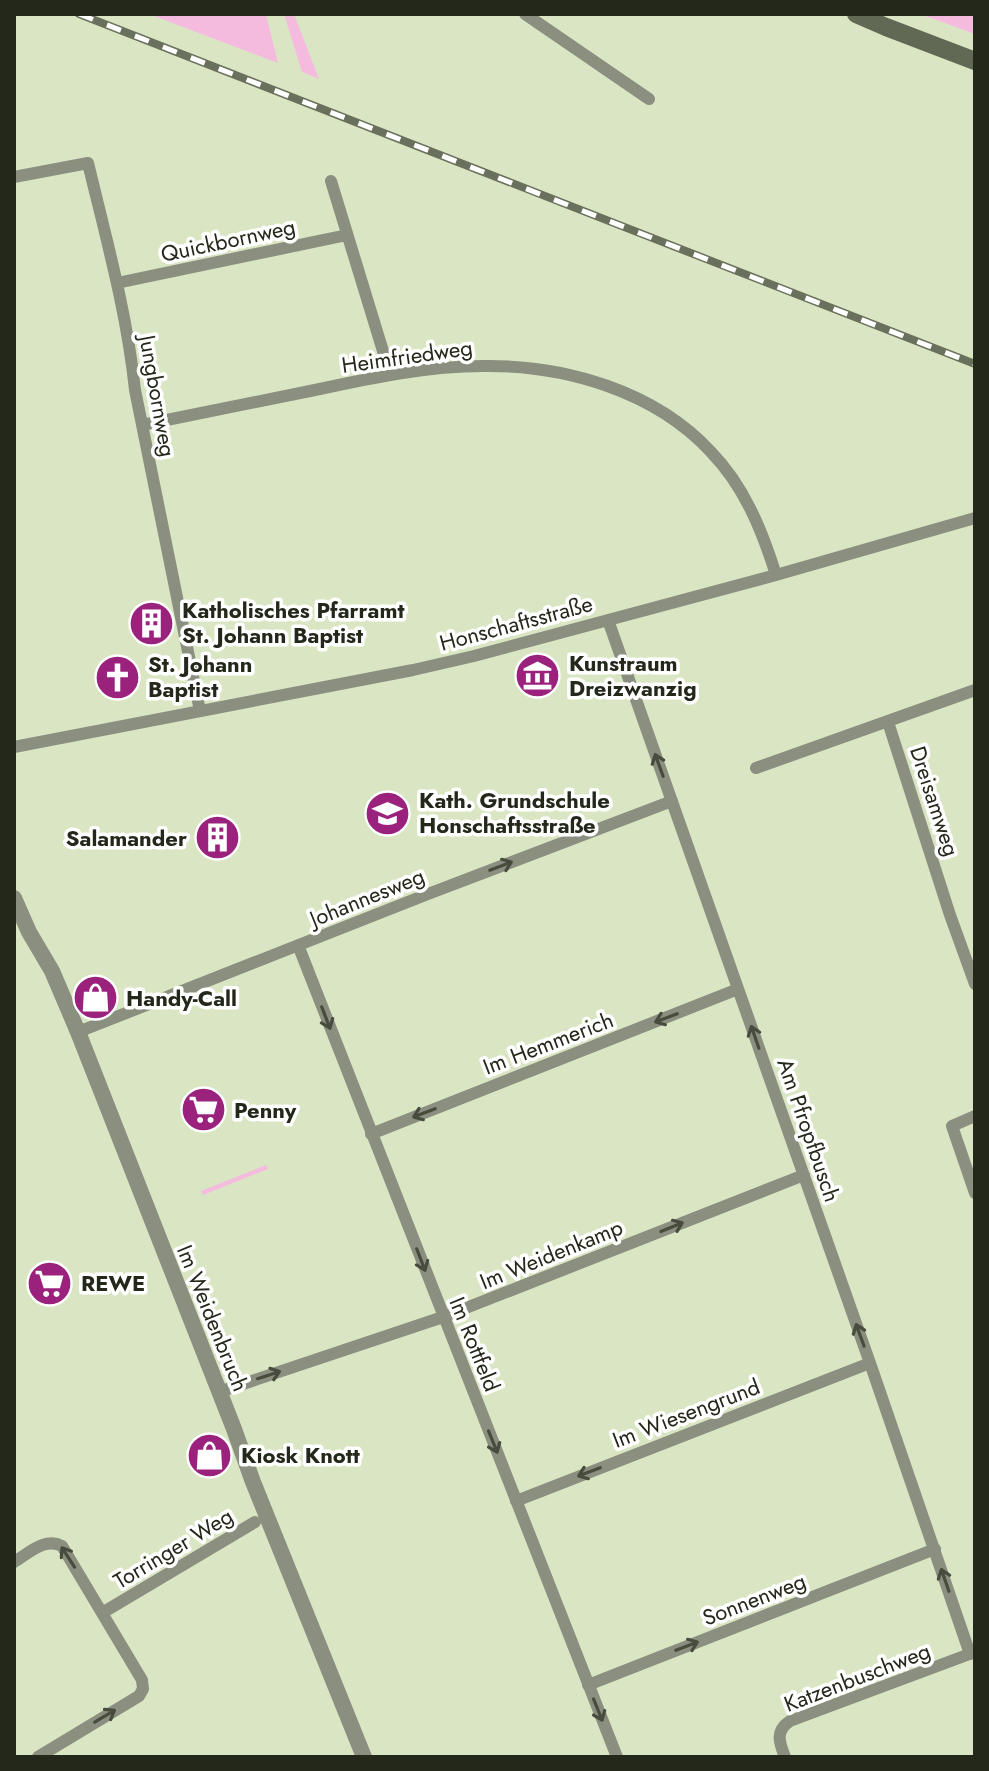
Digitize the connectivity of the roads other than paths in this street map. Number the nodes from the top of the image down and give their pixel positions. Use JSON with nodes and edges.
{"nodes":[{"id":1,"x":525,"y":14,"type":"edge"},
{"id":2,"x":856,"y":14,"type":"edge"},
{"id":3,"x":975,"y":61,"type":"edge"},
{"id":4,"x":649,"y":99,"type":"dead end"},
{"id":5,"x":14,"y":177,"type":"edge"},
{"id":6,"x":331,"y":181,"type":"dead end"},
{"id":7,"x":347,"y":235,"type":"junction"},
{"id":8,"x":117,"y":283,"type":"junction"},
{"id":9,"x":390,"y":374,"type":"junction"},
{"id":10,"x":142,"y":425,"type":"junction"},
{"id":11,"x":975,"y":518,"type":"edge"},
{"id":12,"x":776,"y":575,"type":"junction"},
{"id":13,"x":608,"y":620,"type":"junction"},
{"id":14,"x":975,"y":690,"type":"edge"},
{"id":15,"x":200,"y":711,"type":"junction"},
{"id":16,"x":888,"y":722,"type":"junction"},
{"id":17,"x":14,"y":747,"type":"edge"},
{"id":18,"x":756,"y":768,"type":"dead end"},
{"id":19,"x":672,"y":801,"type":"junction"},
{"id":20,"x":14,"y":898,"type":"edge"},
{"id":21,"x":298,"y":945,"type":"junction"},
{"id":22,"x":975,"y":984,"type":"edge"},
{"id":23,"x":738,"y":989,"type":"junction"},
{"id":24,"x":78,"y":1032,"type":"junction"},
{"id":25,"x":975,"y":1116,"type":"edge"},
{"id":26,"x":371,"y":1134,"type":"junction"},
{"id":27,"x":804,"y":1175,"type":"junction"},
{"id":28,"x":975,"y":1193,"type":"edge"},
{"id":29,"x":443,"y":1317,"type":"junction"},
{"id":30,"x":870,"y":1363,"type":"junction"},
{"id":31,"x":219,"y":1392,"type":"junction"},
{"id":32,"x":516,"y":1501,"type":"junction"},
{"id":33,"x":255,"y":1522,"type":"dead end"},
{"id":34,"x":935,"y":1549,"type":"junction"},
{"id":35,"x":14,"y":1562,"type":"edge"},
{"id":36,"x":102,"y":1613,"type":"junction"},
{"id":37,"x":973,"y":1653,"type":"edge"},
{"id":38,"x":588,"y":1685,"type":"junction"},
{"id":39,"x":38,"y":1757,"type":"edge"},
{"id":40,"x":364,"y":1757,"type":"edge"},
{"id":41,"x":617,"y":1757,"type":"edge"},
{"id":42,"x":785,"y":1757,"type":"edge"}],
"edges":[{"from":1,"to":4,"type":"street"},
{"from":2,"to":3,"type":"main road"},
{"from":5,"to":8,"type":"street","name":"Jungbornweg"},
{"from":6,"to":7,"type":"street"},
{"from":7,"to":8,"type":"street","name":"Quickbornweg"},
{"from":7,"to":9,"type":"street"},
{"from":8,"to":10,"type":"street","name":"Jungbornweg"},
{"from":9,"to":10,"type":"street","name":"Heimfriedweg"},
{"from":9,"to":12,"type":"street","name":"Heimfriedweg"},
{"from":10,"to":15,"type":"street","name":"Jungbornweg"},
{"from":11,"to":12,"type":"street","name":"Honschaftsstraße"},
{"from":12,"to":13,"type":"street","name":"Honschaftsstraße"},
{"from":13,"to":15,"type":"street","name":"Honschaftsstraße"},
{"from":19,"to":13,"type":"street","name":"Am Pfropfbusch","one_way":true},
{"from":14,"to":16,"type":"street"},
{"from":15,"to":17,"type":"street","name":"Honschaftsstraße"},
{"from":16,"to":18,"type":"street"},
{"from":16,"to":22,"type":"street","name":"Dreisamweg"},
{"from":21,"to":19,"type":"street","name":"Johannesweg","one_way":true},
{"from":19,"to":23,"type":"street","name":"Am Pfropfbusch"},
{"from":20,"to":24,"type":"street","name":"Im Weidenbruch"},
{"from":21,"to":24,"type":"street","name":"Johannesweg"},
{"from":21,"to":26,"type":"street","name":"Im Rottfeld","one_way":true},
{"from":23,"to":26,"type":"street","name":"Im Hemmerich","one_way":true},
{"from":27,"to":23,"type":"street","name":"Am Pfropfbusch","one_way":true},
{"from":24,"to":31,"type":"street","name":"Im Weidenbruch"},
{"from":25,"to":28,"type":"street"},
{"from":26,"to":29,"type":"street","name":"Im Rottfeld","one_way":true},
{"from":29,"to":27,"type":"street","name":"Im Weidenkamp","one_way":true},
{"from":30,"to":27,"type":"street","name":"Am Pfropfbusch","one_way":true},
{"from":31,"to":29,"type":"street","name":"Im Weidenkamp","one_way":true},
{"from":29,"to":32,"type":"street","name":"Im Rottfeld","one_way":true},
{"from":30,"to":32,"type":"street","name":"Im Wiesengrund","one_way":true},
{"from":30,"to":34,"type":"street","name":"Am Pfropfbusch"},
{"from":31,"to":40,"type":"street","name":"Im Weidenbruch"},
{"from":32,"to":38,"type":"street","name":"Im Rottfeld"},
{"from":33,"to":36,"type":"street","name":"Torringer Weg"},
{"from":37,"to":34,"type":"street","name":"Am Pfropfbusch","one_way":true},
{"from":38,"to":34,"type":"street","name":"Sonnenweg","one_way":true},
{"from":36,"to":35,"type":"street","name":"Torringer Weg","one_way":true},
{"from":39,"to":36,"type":"street","one_way":true},
{"from":37,"to":42,"type":"street","name":"Katzenbuschweg"},
{"from":38,"to":41,"type":"street","name":"Im Rottfeld","one_way":true}]}
